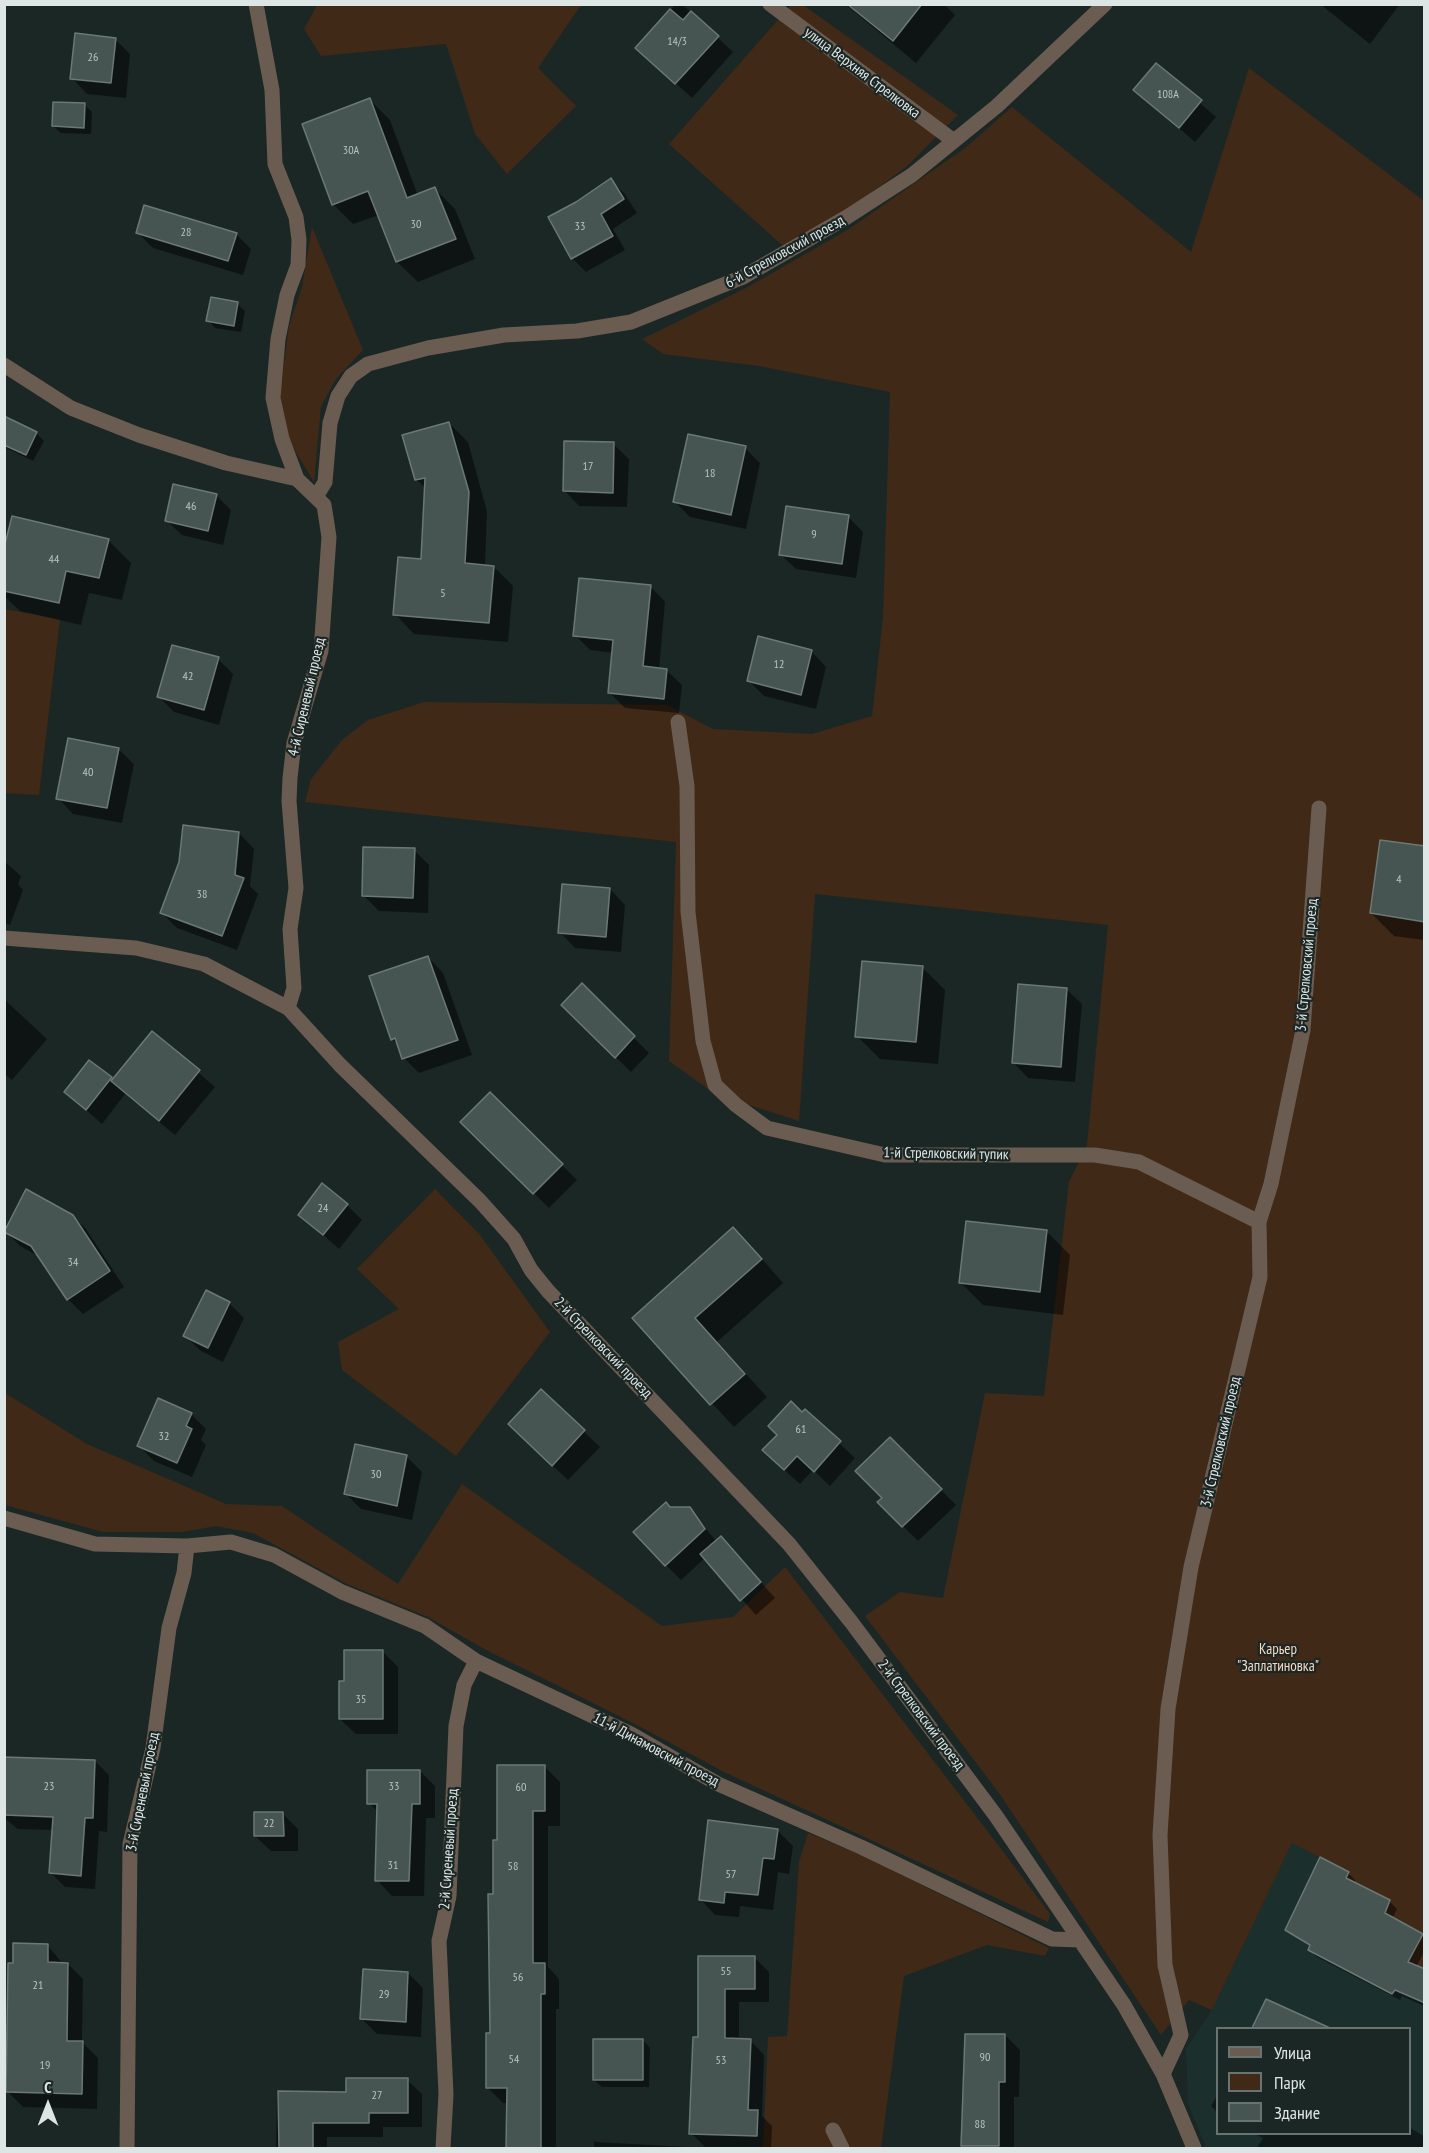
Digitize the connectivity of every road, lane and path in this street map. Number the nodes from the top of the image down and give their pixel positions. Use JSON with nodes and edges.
{"nodes":[{"id":1,"x":256,"y":4,"type":"edge"},
{"id":2,"x":770,"y":4,"type":"edge"},
{"id":3,"x":1105,"y":4,"type":"edge"},
{"id":4,"x":954,"y":141,"type":"junction"},
{"id":5,"x":4,"y":365,"type":"edge"},
{"id":6,"x":297,"y":479,"type":"junction"},
{"id":7,"x":316,"y":497,"type":"junction"},
{"id":8,"x":678,"y":722,"type":"dead end"},
{"id":9,"x":1318,"y":808,"type":"dead end"},
{"id":10,"x":4,"y":938,"type":"edge"},
{"id":11,"x":288,"y":1008,"type":"junction"},
{"id":12,"x":1259,"y":1222,"type":"junction"},
{"id":13,"x":4,"y":1518,"type":"edge"},
{"id":14,"x":187,"y":1546,"type":"junction"},
{"id":15,"x":476,"y":1661,"type":"junction"},
{"id":16,"x":1080,"y":1940,"type":"junction"},
{"id":17,"x":1163,"y":2074,"type":"junction"},
{"id":18,"x":833,"y":2130,"type":"dead end"},
{"id":19,"x":127,"y":2148,"type":"edge"},
{"id":20,"x":443,"y":2148,"type":"edge"},
{"id":21,"x":842,"y":2148,"type":"edge"},
{"id":22,"x":1194,"y":2148,"type":"edge"}],
"edges":[{"from":1,"to":6,"type":"street"},
{"from":2,"to":4,"type":"street","name":"улица Верхняя Стрелковка"},
{"from":3,"to":4,"type":"street","name":"6-й Стрелковский проезд"},
{"from":4,"to":7,"type":"street","name":"6-й Стрелковский проезд"},
{"from":5,"to":6,"type":"street"},
{"from":6,"to":7,"type":"street"},
{"from":7,"to":11,"type":"street","name":"4-й Сиреневый проезд"},
{"from":8,"to":12,"type":"street","name":"1-й Стрелковский тупик"},
{"from":9,"to":12,"type":"street","name":"3-й Стрелковский проезд"},
{"from":10,"to":11,"type":"street","name":"2-й Стрелковский проезд"},
{"from":11,"to":16,"type":"street","name":"2-й Стрелковский проезд"},
{"from":12,"to":17,"type":"street","name":"3-й Стрелковский проезд"},
{"from":13,"to":14,"type":"street","name":"11-й Динамовский проезд"},
{"from":14,"to":15,"type":"street","name":"11-й Динамовский проезд"},
{"from":14,"to":19,"type":"street","name":"3-й Сиреневый проезд"},
{"from":15,"to":16,"type":"street","name":"11-й Динамовский проезд"},
{"from":15,"to":20,"type":"street","name":"2-й Сиреневый проезд"},
{"from":16,"to":17,"type":"street"},
{"from":17,"to":22,"type":"street"},
{"from":18,"to":21,"type":"street"}]}
